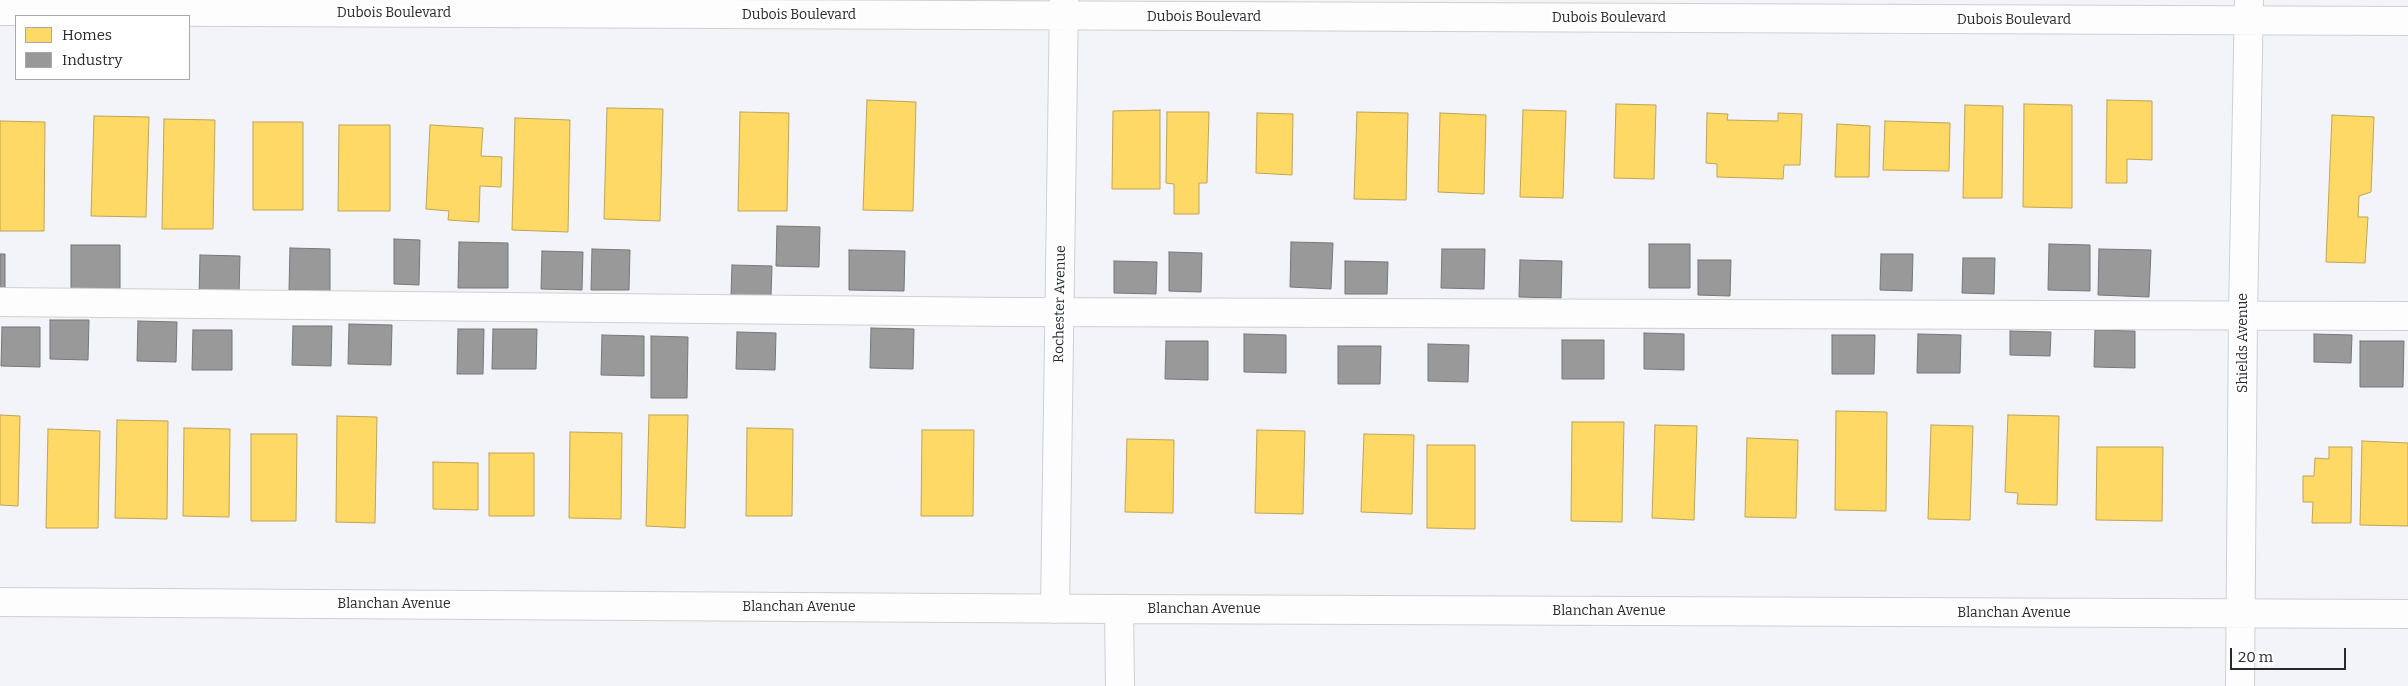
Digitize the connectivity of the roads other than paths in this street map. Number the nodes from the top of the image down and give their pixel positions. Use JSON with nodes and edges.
{"nodes":[{"id":1,"x":1063,"y":8,"type":"edge"},
{"id":2,"x":2248,"y":10,"type":"edge"},
{"id":3,"x":0,"y":11,"type":"edge"},
{"id":4,"x":2408,"y":21,"type":"edge"},
{"id":5,"x":0,"y":302,"type":"edge"},
{"id":6,"x":1060,"y":312,"type":"junction"},
{"id":7,"x":2243,"y":315,"type":"junction"},
{"id":8,"x":2408,"y":316,"type":"edge"},
{"id":9,"x":0,"y":602,"type":"edge"},
{"id":10,"x":1055,"y":609,"type":"junction"},
{"id":11,"x":1120,"y":609,"type":"junction"},
{"id":12,"x":2242,"y":613,"type":"junction"},
{"id":13,"x":2408,"y":614,"type":"edge"},
{"id":14,"x":1120,"y":686,"type":"edge"},
{"id":15,"x":2240,"y":686,"type":"edge"}],
"edges":[{"from":1,"to":2,"type":"street","name":"Dubois Boulevard"},
{"from":1,"to":3,"type":"street","name":"Dubois Boulevard"},
{"from":1,"to":6,"type":"street","name":"Rochester Avenue"},
{"from":2,"to":4,"type":"street","name":"Dubois Boulevard"},
{"from":2,"to":7,"type":"street","name":"Shields Avenue"},
{"from":5,"to":6,"type":"street"},
{"from":6,"to":7,"type":"street"},
{"from":6,"to":10,"type":"street","name":"Rochester Avenue"},
{"from":7,"to":8,"type":"street"},
{"from":7,"to":12,"type":"street","name":"Shields Avenue"},
{"from":9,"to":10,"type":"street","name":"Blanchan Avenue"},
{"from":10,"to":11,"type":"street","name":"Blanchan Avenue"},
{"from":11,"to":12,"type":"street","name":"Blanchan Avenue"},
{"from":11,"to":14,"type":"street"},
{"from":12,"to":13,"type":"street","name":"Blanchan Avenue"},
{"from":12,"to":15,"type":"street","name":"Shields Avenue"}]}
